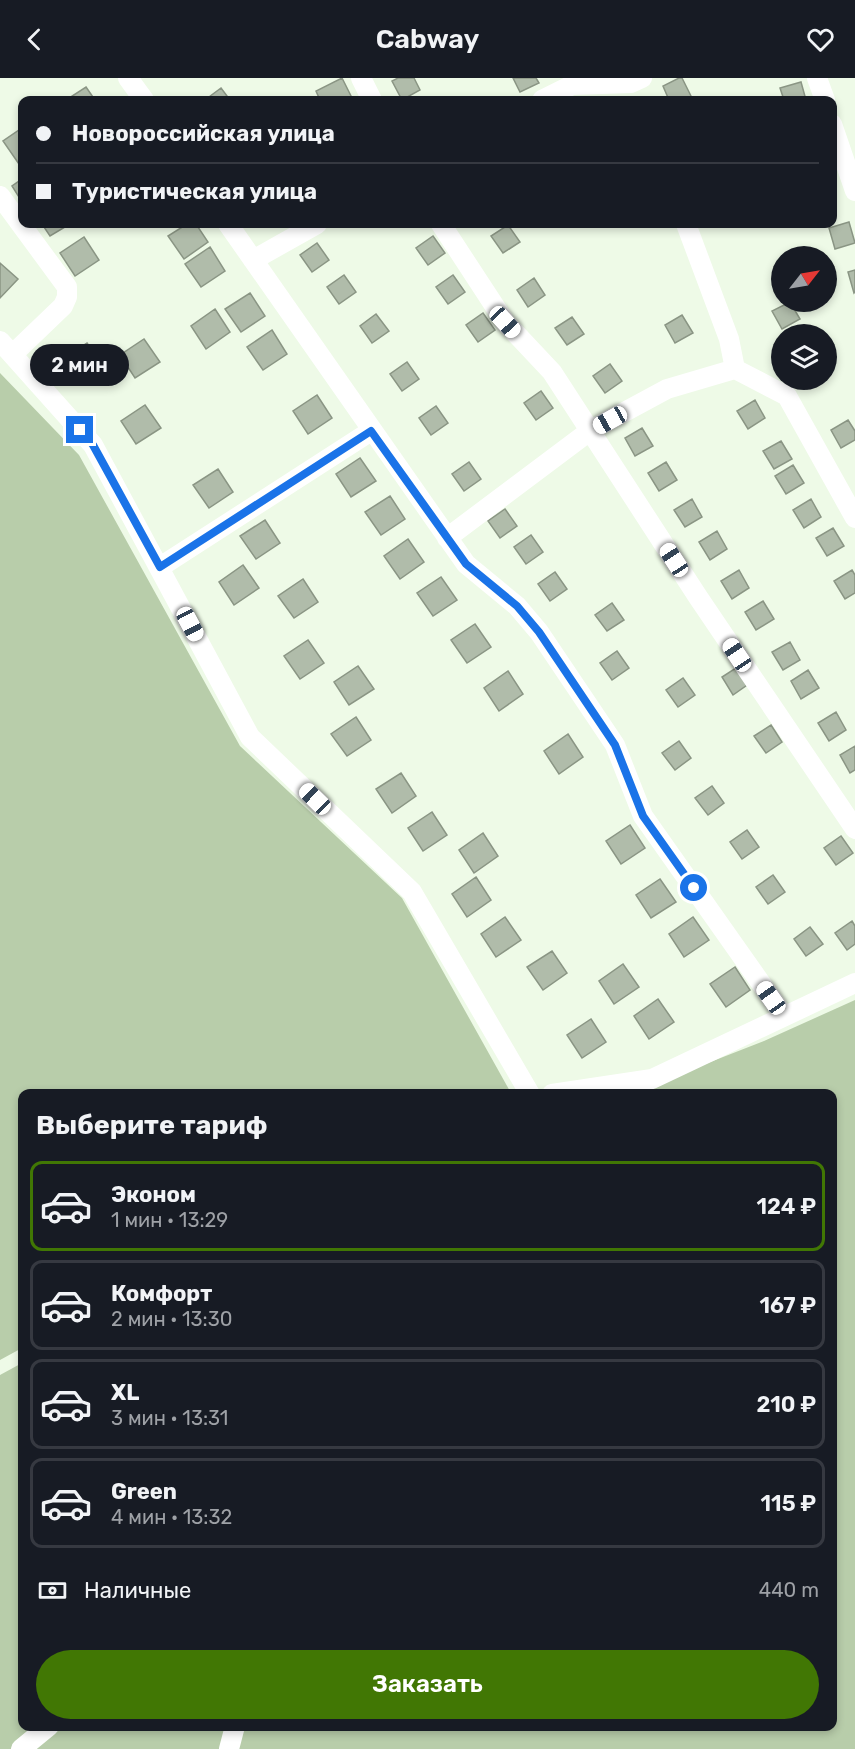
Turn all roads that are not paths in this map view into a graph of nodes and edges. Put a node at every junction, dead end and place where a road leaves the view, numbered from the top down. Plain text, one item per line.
1 (128, 78) edge
2 (361, 78) edge
3 (642, 78) edge
4 (817, 78) edge
5 (572, 81) edge
6 (141, 96) edge
7 (370, 96) edge
8 (548, 96) edge
9 (824, 96) edge
10 (837, 139) edge
11 (855, 191) edge
12 (0, 196) edge
13 (18, 220) edge
14 (24, 228) edge
15 (231, 228) edge
16 (310, 228) edge
17 (444, 228) edge
18 (687, 228) edge
19 (253, 260) junction
20 (7, 348) edge
21 (735, 369) junction
22 (591, 430) junction
23 (371, 431) junction
24 (855, 518) edge
25 (447, 538) junction
26 (160, 567) junction
27 (855, 829) edge
28 (855, 982) edge
29 (784, 1016) junction
30 (527, 1089) edge
31 (585, 1089) edge
32 (44, 1731) edge
33 (234, 1731) edge
34 (21, 1749) edge
35 (229, 1749) edge

1 - 6 street
2 - 7 street
3 - 5 street
4 - 9 street
5 - 8 street
10 - 11 street
12 - 13 street
14 - 20 street
15 - 19 street
16 - 19 street
17 - 22 street
18 - 21 street
19 - 23 street
20 - 26 street
21 - 22 street
21 - 24 street
22 - 25 street
22 - 27 street
23 - 25 street
23 - 26 street
25 - 29 street
26 - 30 street
28 - 29 street
29 - 31 street
32 - 34 street
33 - 35 street

